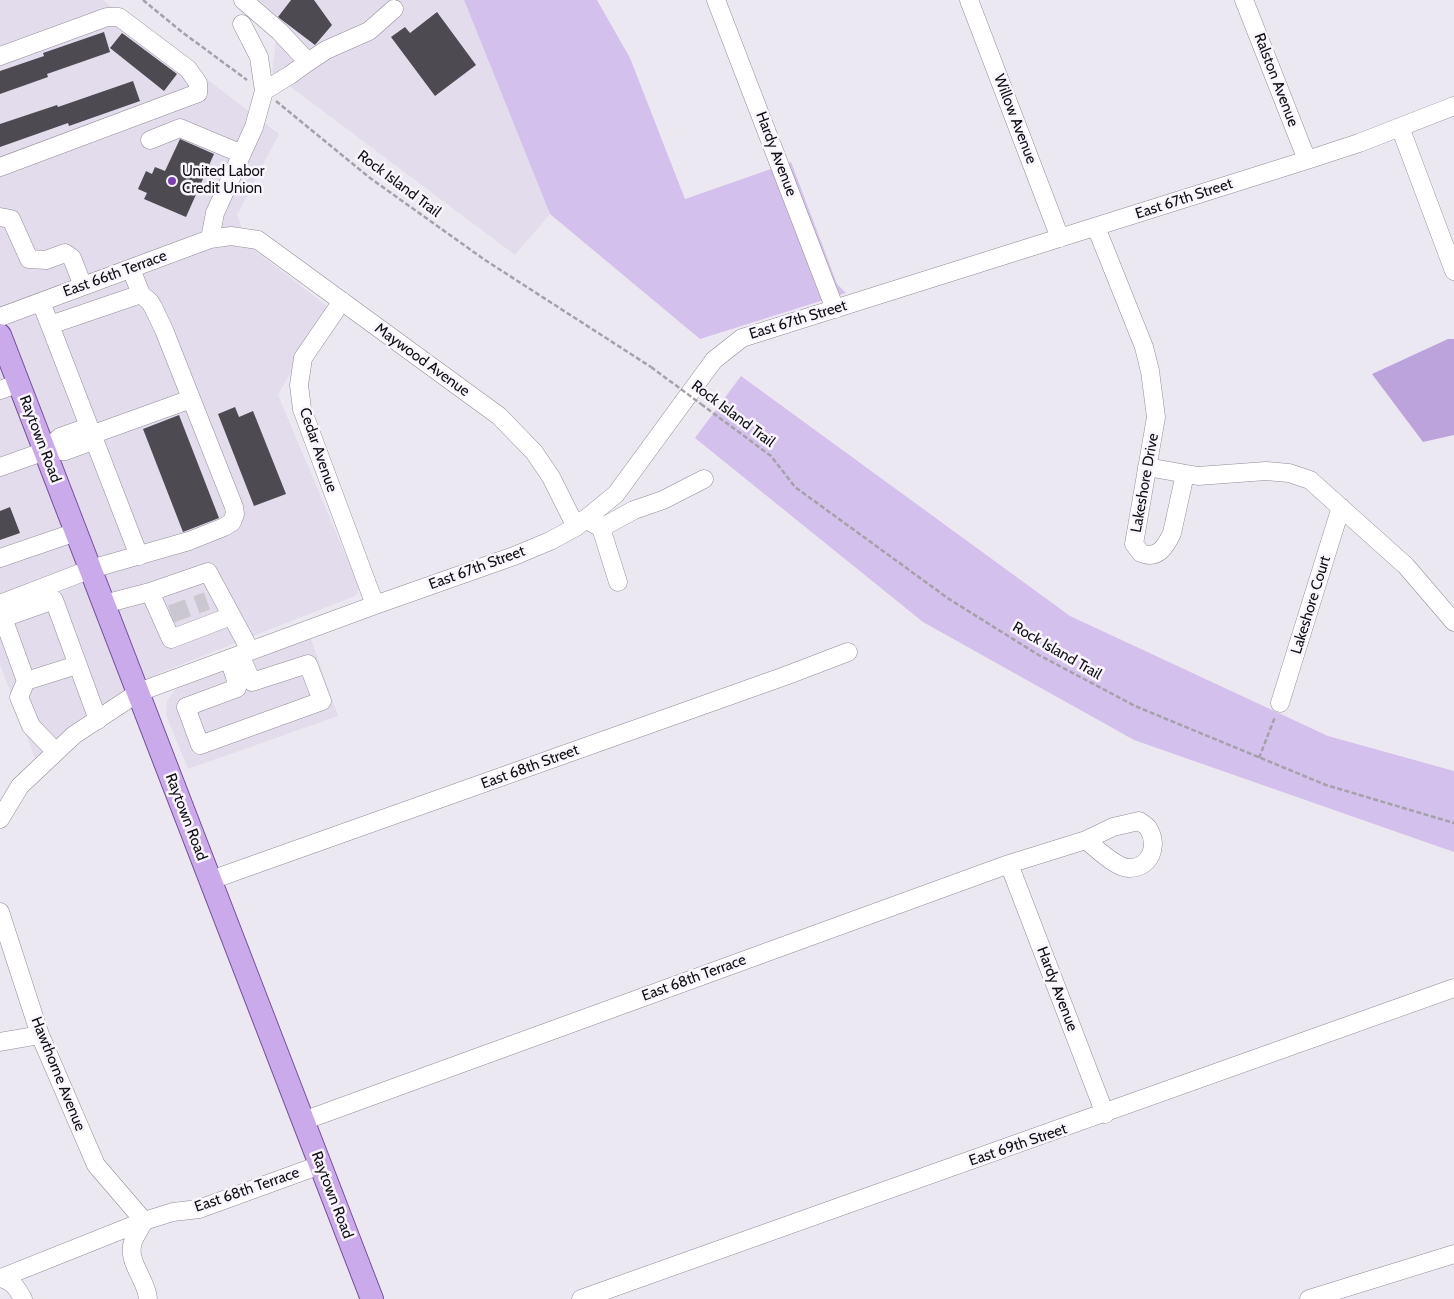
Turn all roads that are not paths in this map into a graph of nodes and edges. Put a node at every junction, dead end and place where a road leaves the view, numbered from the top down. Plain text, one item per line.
1 (243, 0) edge
2 (716, 0) edge
3 (969, 0) edge
4 (1244, 0) edge
5 (394, 9) dead end
6 (242, 24) dead end
7 (0, 56) edge
8 (308, 62) junction
9 (264, 91) junction
10 (1454, 106) edge
11 (1400, 127) junction
12 (150, 140) dead end
13 (242, 154) junction
14 (1307, 160) junction
15 (0, 167) edge
16 (0, 217) edge
17 (1096, 227) junction
18 (231, 236) joint
19 (1060, 238) junction
20 (210, 239) junction
21 (130, 269) junction
22 (1454, 271) edge
23 (83, 286) junction
24 (140, 294) junction
25 (342, 300) junction
26 (41, 302) junction
27 (835, 309) junction
28 (0, 317) edge
29 (50, 325) junction
30 (0, 335) edge
31 (9, 386) edge
32 (191, 399) junction
33 (91, 435) junction
34 (45, 451) junction
35 (0, 467) edge
36 (1147, 467) junction
37 (1185, 474) junction
38 (704, 480) dead end
39 (1341, 507) junction
40 (580, 523) junction
41 (600, 528) junction
42 (76, 532) junction
43 (139, 556) junction
44 (0, 558) edge
45 (91, 569) junction
46 (618, 582) dead end
47 (150, 592) junction
48 (0, 604) edge
49 (104, 604) junction
50 (375, 605) junction
51 (231, 616) junction
52 (1454, 622) edge
53 (848, 652) dead end
54 (240, 655) junction
55 (77, 665) junction
56 (26, 681) junction
57 (138, 692) junction
58 (1280, 703) road end
59 (98, 720) junction
60 (56, 752) junction
61 (0, 819) edge
62 (1086, 840) dead end
63 (1009, 864) junction
64 (210, 880) junction
65 (0, 912) edge
66 (1454, 988) edge
67 (40, 1035) junction
68 (0, 1042) edge
69 (1105, 1114) junction
70 (303, 1121) junction
71 (320, 1165) junction
72 (144, 1221) junction
73 (1454, 1254) edge
74 (1, 1278) edge
75 (23, 1299) edge
76 (148, 1299) edge
77 (372, 1299) edge
78 (581, 1299) edge
79 (1310, 1299) edge

1 - 8 street
2 - 27 street, Hardy Avenue
3 - 19 street, Willow Avenue
4 - 14 street, Ralston Avenue
5 - 8 street
6 - 9 street
7 - 15 street
8 - 9 street
9 - 13 street
10 - 11 street, East 67th Street
11 - 14 street, East 67th Street
11 - 22 street
12 - 13 street
13 - 20 street
14 - 17 street, East 67th Street
16 - 23 street
17 - 19 street, East 67th Street
17 - 36 street, Lakeshore Drive
18 - 20 street, East 66th Terrace
18 - 25 street, Maywood Avenue
19 - 27 street, East 67th Street
20 - 21 street, East 66th Terrace
21 - 23 street, East 66th Terrace
21 - 24 street
23 - 26 street, East 66th Terrace
24 - 29 street
24 - 32 street
25 - 40 street, Maywood Avenue
25 - 50 street, Cedar Avenue
26 - 28 street, East 66th Terrace
26 - 29 street
27 - 40 street, East 67th Street
29 - 33 street
30 - 31 main road, Raytown Road
31 - 34 main road, Raytown Road
32 - 33 street
32 - 43 street
33 - 34 street
33 - 43 street
34 - 35 street
34 - 42 main road, Raytown Road
36 - 37 street
36 - 37 street, Lakeshore Drive
37 - 39 street
38 - 41 street
39 - 52 street
39 - 58 street, Lakeshore Court
40 - 41 street
40 - 50 street, East 67th Street
41 - 46 street
42 - 44 street
42 - 45 main road, Raytown Road
43 - 45 street
45 - 48 street
45 - 49 main road, Raytown Road
47 - 49 street
47 - 51 street
47 - 51 street
49 - 57 main road, Raytown Road
50 - 54 street, East 67th Street
51 - 54 street
53 - 64 street, East 68th Street
54 - 54 street
54 - 57 street, East 67th Street
55 - 56 street
55 - 56 street
55 - 59 street
56 - 60 street
57 - 59 street, East 67th Street
57 - 64 main road, Raytown Road
59 - 60 street, East 67th Street
60 - 61 street, East 67th Street
62 - 63 street, East 68th Terrace
63 - 69 street, Hardy Avenue
63 - 70 street, East 68th Terrace
64 - 70 main road, Raytown Road
65 - 67 street, Hawthorne Avenue
66 - 69 street, East 69th Street
67 - 68 street
67 - 72 street, Hawthorne Avenue
69 - 78 street, East 69th Street
70 - 71 main road, Raytown Road
71 - 72 street, East 68th Terrace
71 - 77 main road, Raytown Road
72 - 74 street, East 68th Terrace
72 - 76 street
73 - 79 street
74 - 75 street, East 68th Terrace

